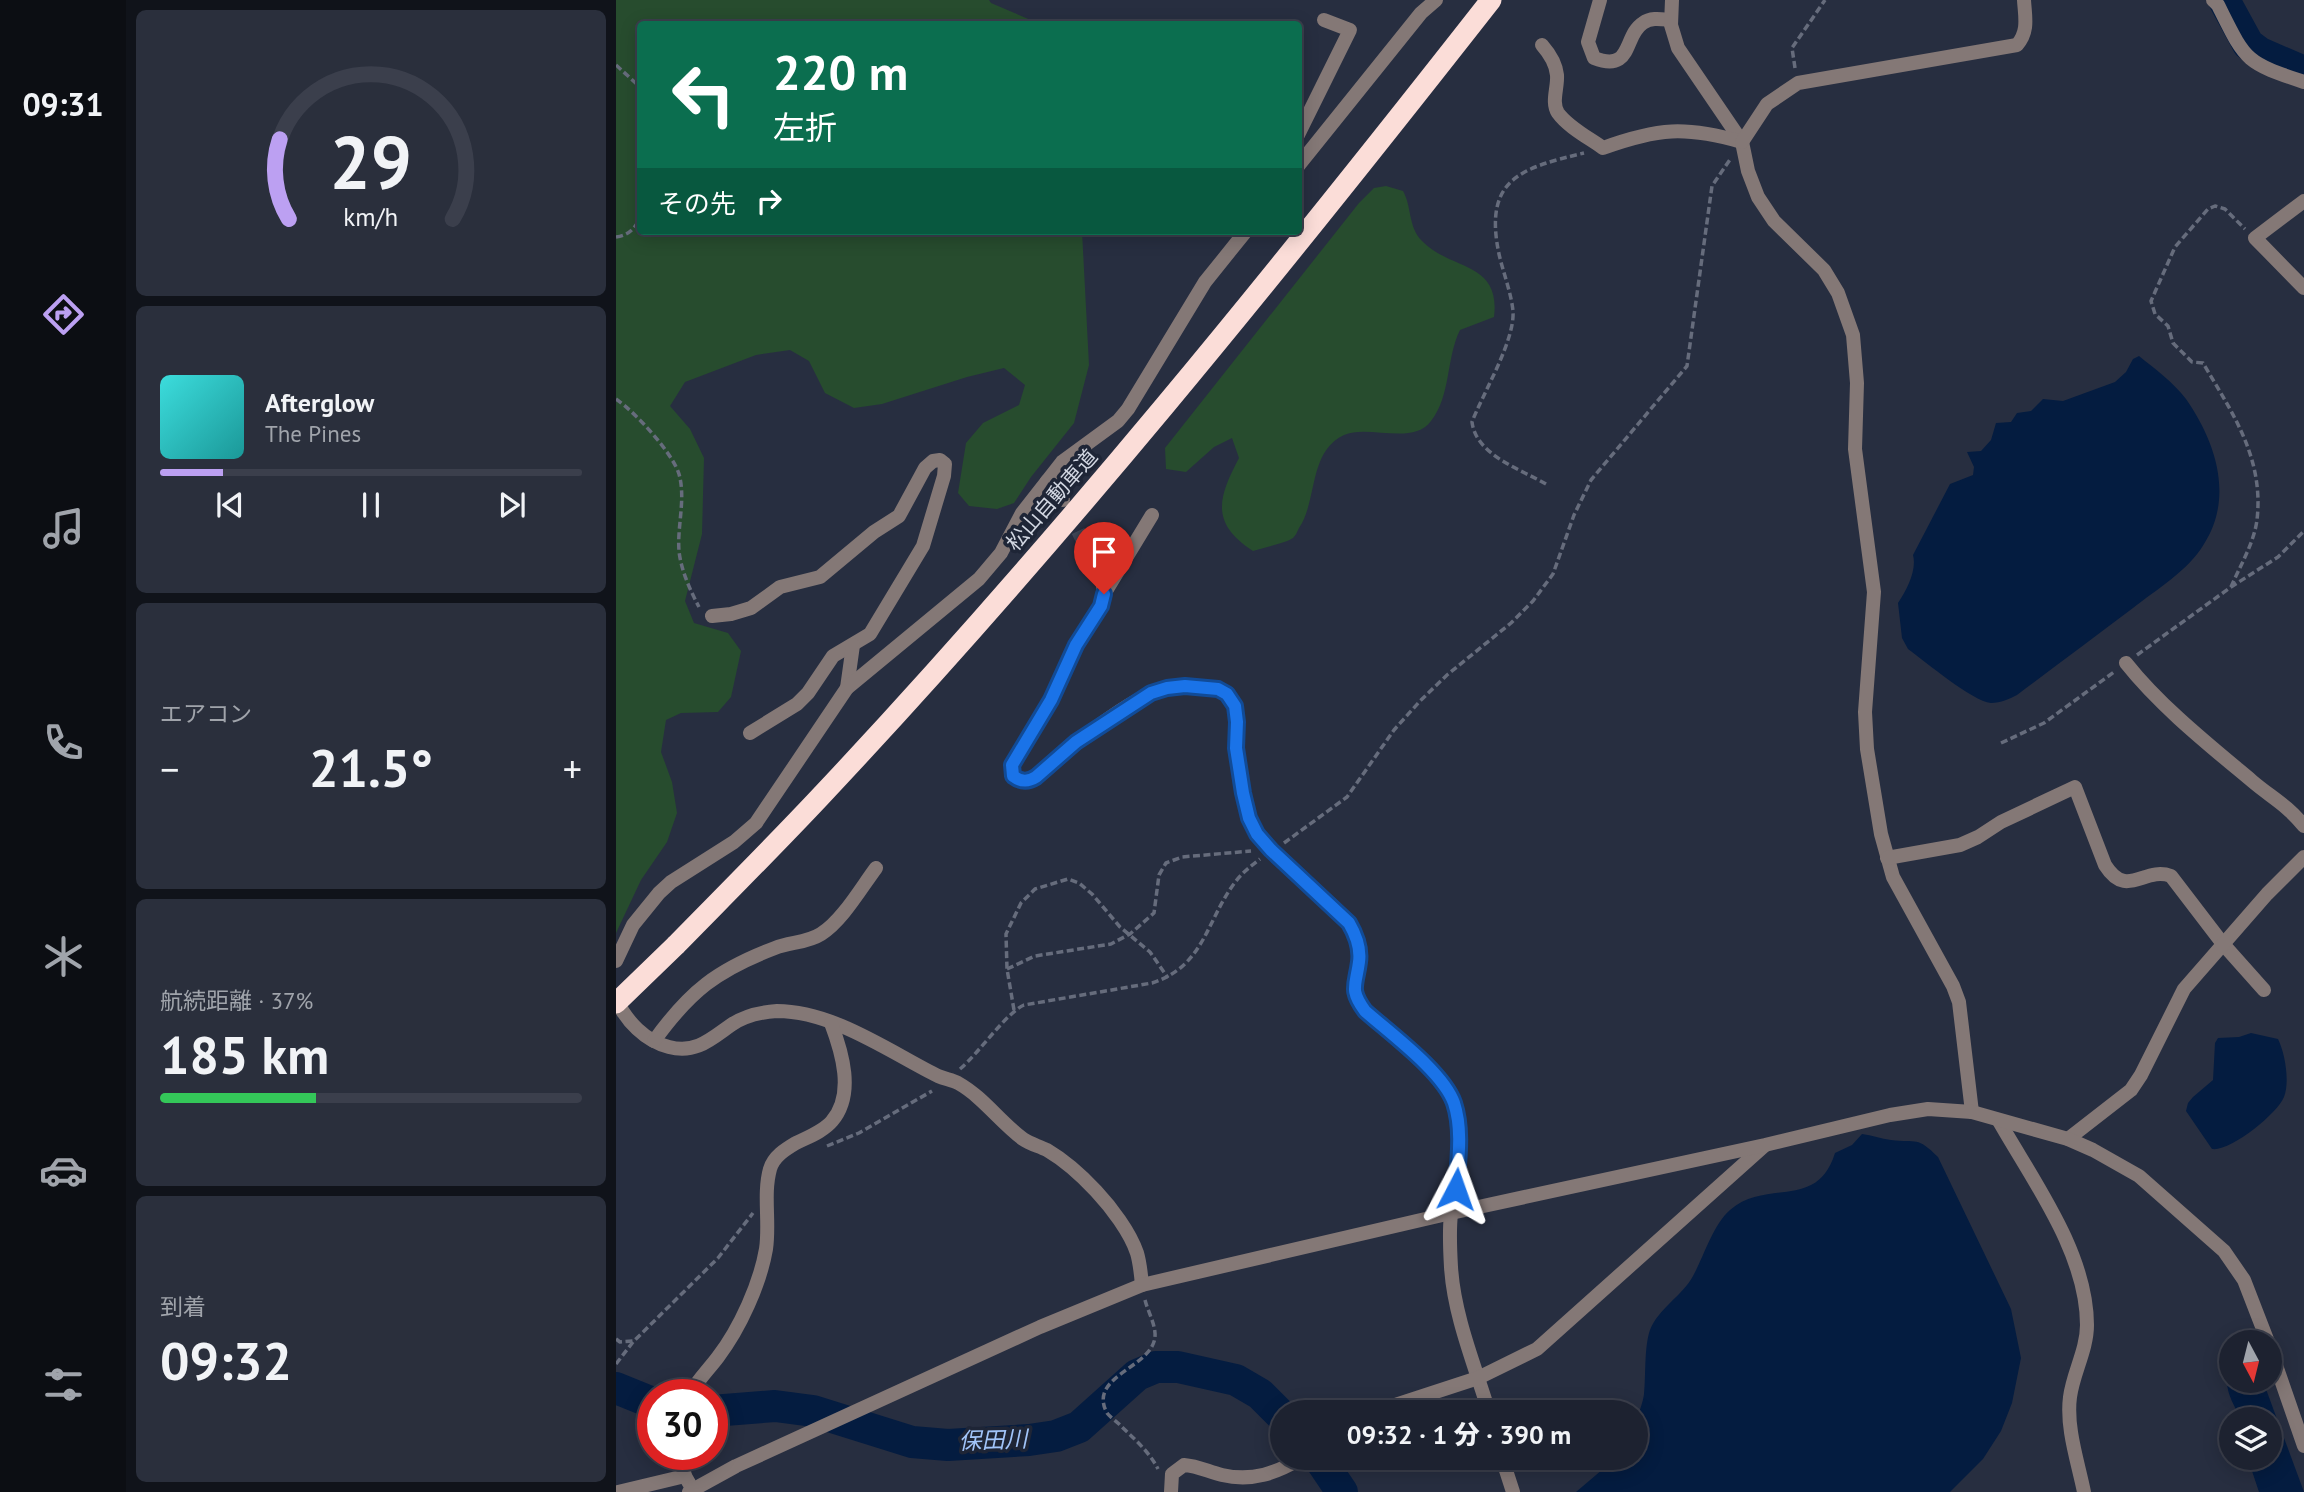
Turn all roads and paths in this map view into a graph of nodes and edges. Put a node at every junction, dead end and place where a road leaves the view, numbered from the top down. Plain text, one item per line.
1 (1436, 0) edge
2 (1492, 0) edge
3 (1600, 0) edge
4 (1672, 0) edge
5 (1825, 0) edge
6 (2024, 0) edge
7 (2213, 0) edge
8 (1324, 20) dead end
9 (1671, 20) junction
10 (1542, 45) dead end
11 (616, 65) edge
12 (2304, 82) edge
13 (1798, 83) junction
14 (637, 84) edge
15 (1302, 127) edge
16 (1742, 142) junction
17 (1602, 148) junction
18 (1302, 161) edge
19 (2304, 201) edge
20 (637, 225) edge
21 (1243, 235) edge
22 (616, 237) edge
23 (2255, 238) junction
24 (2304, 288) edge
25 (616, 400) edge
26 (1047, 481) junction
27 (1546, 484) dead end
28 (1063, 500) tunnel mouth
29 (1152, 515) dead end
30 (2304, 531) edge
31 (1096, 568) tunnel mouth
32 (2231, 586) junction
33 (1104, 594) junction
34 (712, 616) joint
35 (853, 645) junction
36 (2126, 663) junction
37 (847, 688) junction
38 (750, 733) dead end
39 (2001, 743) dead end
40 (2304, 826) edge
41 (1271, 850) junction
42 (2304, 857) edge
43 (1886, 858) junction
44 (876, 867) dead end
45 (1130, 934) junction
46 (2223, 944) junction
47 (616, 961) edge
48 (1007, 970) junction
49 (1168, 978) junction
50 (2264, 990) dead end
51 (616, 1001) edge
52 (1014, 1010) junction
53 (831, 1023) junction
54 (654, 1041) junction
55 (949, 1080) junction
56 (1972, 1112) junction
57 (1999, 1121) junction
58 (2068, 1139) junction
59 (1765, 1145) junction
60 (824, 1148) dead end
61 (768, 1195) junction
62 (1451, 1213) junction
63 (1142, 1284) junction
64 (2263, 1330) edge
65 (616, 1339) edge
66 (634, 1341) junction
67 (618, 1362) edge
68 (1478, 1378) junction
69 (701, 1379) edge
70 (2282, 1383) edge
71 (1411, 1400) edge
72 (1485, 1400) edge
73 (2304, 1446) edge
74 (684, 1470) edge
75 (1279, 1470) edge
76 (1507, 1470) edge
77 (685, 1476) junction
78 (1171, 1486) edge
79 (693, 1491) edge
80 (618, 1492) edge
81 (1513, 1492) edge
82 (2084, 1492) edge

1 - 18 street
2 - 51 highway, 松山自動車道, bridge
3 - 9 street
4 - 9 street
5 - 13 path
6 - 13 street
7 - 12 street
8 - 15 street
9 - 16 street
10 - 17 street
11 - 14 path
13 - 16 street
16 - 17 street
16 - 41 path
16 - 43 street
17 - 27 path
19 - 23 street
20 - 22 path
21 - 26 street
23 - 24 street
23 - 32 path
25 - 34 path
26 - 28 street
26 - 37 street
29 - 33 street
30 - 32 path
31 - 33 street
32 - 36 path
33 - 41 street
34 - 35 street
35 - 37 street
35 - 38 street
36 - 39 path
36 - 40 street
37 - 47 street
41 - 45 path
41 - 49 path
41 - 62 street
42 - 46 street
43 - 46 street
43 - 56 street
44 - 54 street
45 - 48 path
45 - 48 path
45 - 49 path
46 - 50 street
46 - 58 street
48 - 52 path
49 - 52 path
51 - 54 street
52 - 55 path
53 - 54 street
53 - 55 street
53 - 61 street
55 - 60 path
55 - 63 street
56 - 57 street
56 - 59 street
57 - 58 street
57 - 82 street
58 - 64 street
59 - 62 street
59 - 68 street
61 - 66 path
61 - 69 street
62 - 63 street
62 - 68 street
63 - 78 path
63 - 79 street
65 - 66 path
66 - 67 path
68 - 71 street
68 - 72 street
70 - 73 street
74 - 77 street
75 - 78 street
76 - 81 street
77 - 79 street
77 - 80 street

